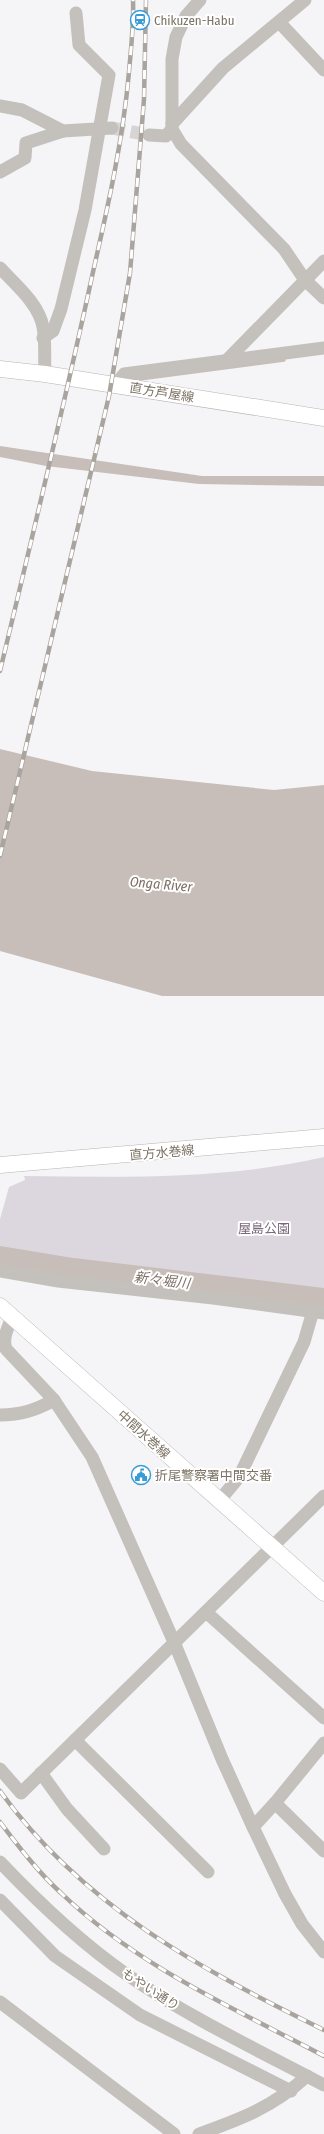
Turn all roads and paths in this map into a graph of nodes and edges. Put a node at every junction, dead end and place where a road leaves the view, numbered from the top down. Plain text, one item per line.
1 (200, 0) edge
2 (305, 0) edge
3 (76, 13) dead end
4 (279, 22) junction
5 (324, 70) edge
6 (0, 106) edge
7 (172, 127) junction
8 (106, 128) junction
9 (63, 131) junction
10 (149, 135) tunnel mouth
11 (0, 172) edge
12 (324, 261) edge
13 (1, 271) edge
14 (305, 280) junction
15 (324, 298) edge
16 (43, 338) junction
17 (324, 348) edge
18 (226, 361) junction
19 (0, 369) edge
20 (44, 374) junction
21 (115, 385) junction
22 (324, 418) edge
23 (324, 1137) edge
24 (0, 1165) edge
25 (0, 1271) edge
26 (0, 1306) edge
27 (319, 1312) edge
28 (12, 1317) junction
29 (54, 1400) junction
30 (0, 1414) edge
31 (324, 1496) edge
32 (219, 1501) junction
33 (271, 1548) junction
34 (324, 1593) edge
35 (206, 1612) junction
36 (174, 1642) junction
37 (324, 1718) edge
38 (75, 1740) junction
39 (324, 1743) edge
40 (0, 1769) edge
41 (41, 1773) junction
42 (276, 1803) junction
43 (253, 1827) junction
44 (104, 1849) dead end
45 (324, 1851) edge
46 (0, 1862) edge
47 (208, 1872) dead end
48 (0, 1900) edge
49 (324, 1952) edge
50 (0, 2002) edge
51 (307, 2076) junction
52 (324, 2085) edge
53 (290, 2091) junction
54 (174, 2134) edge
55 (199, 2134) edge

1 - 7 street
2 - 4 street
3 - 8 street
4 - 5 street
4 - 7 street
6 - 9 street
7 - 10 street
7 - 14 street
8 - 9 street
8 - 16 street
9 - 11 street
12 - 14 street
13 - 16 street
14 - 15 street
14 - 18 street
16 - 20 street
17 - 18 street
18 - 21 street
19 - 20 main road, 直方芦屋線
20 - 21 main road, 直方芦屋線
21 - 22 main road, 直方芦屋線
23 - 24 main road, 直方水巻線
25 - 27 street
26 - 28 main road, 中間水巻線
27 - 32 street
28 - 29 street
28 - 32 main road, 中間水巻線
29 - 30 street
29 - 36 street
31 - 33 street
32 - 33 main road, 中間水巻線
33 - 34 main road, 中間水巻線
33 - 35 street
35 - 36 street
35 - 37 street
36 - 38 street
36 - 43 street
38 - 41 street
38 - 47 street
39 - 42 street
40 - 41 street
41 - 44 street
42 - 43 street
42 - 45 street
43 - 49 street
46 - 51 street, もやい通り
48 - 53 street
50 - 54 street
51 - 52 street, もやい通り
51 - 53 street
53 - 55 street

